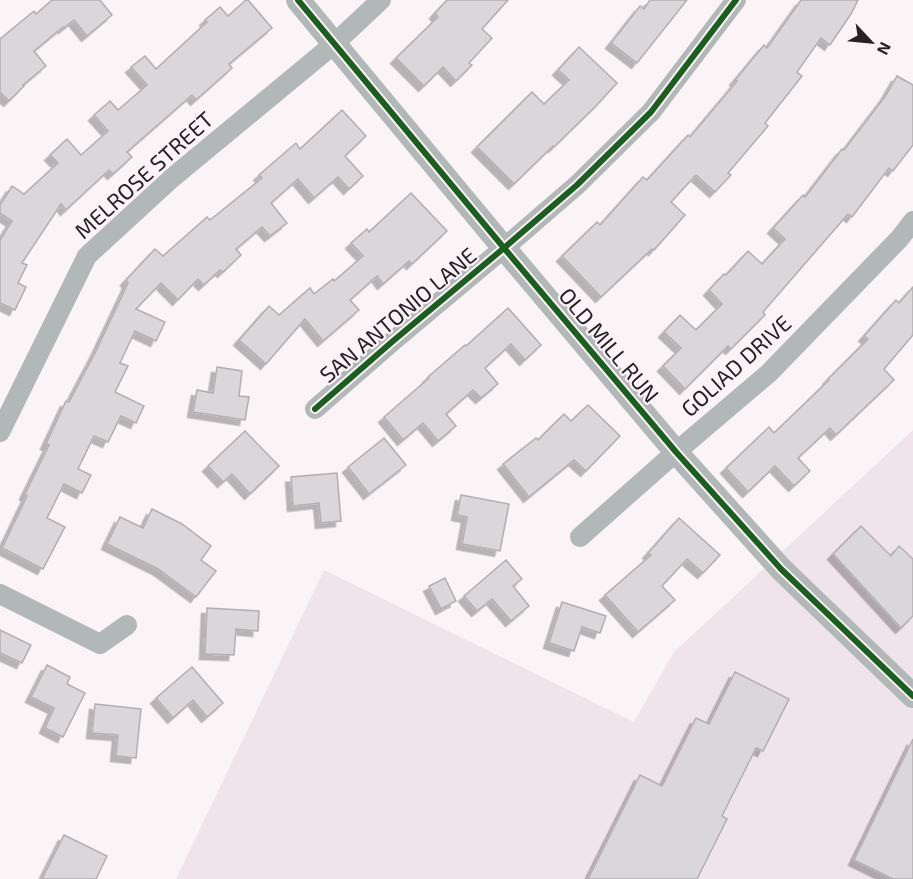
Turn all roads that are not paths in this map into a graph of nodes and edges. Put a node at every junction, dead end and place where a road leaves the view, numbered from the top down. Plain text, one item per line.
1 (298, 0) edge
2 (381, 0) edge
3 (736, 0) edge
4 (334, 44) junction
5 (913, 220) edge
6 (504, 248) junction
7 (315, 409) dead end
8 (0, 432) edge
9 (676, 452) junction
10 (580, 537) dead end
11 (0, 594) edge
12 (127, 625) dead end
13 (913, 696) edge

1 - 4 street, OLD MILL RUN
2 - 4 street, MELROSE STREET
3 - 6 street, SAN ANTONIO LANE
4 - 6 street, OLD MILL RUN
4 - 8 street, MELROSE STREET
5 - 9 street, GOLIAD DRIVE
6 - 7 street, SAN ANTONIO LANE
6 - 9 street, OLD MILL RUN
9 - 10 street, GOLIAD DRIVE
9 - 13 street, OLD MILL RUN
11 - 12 street

